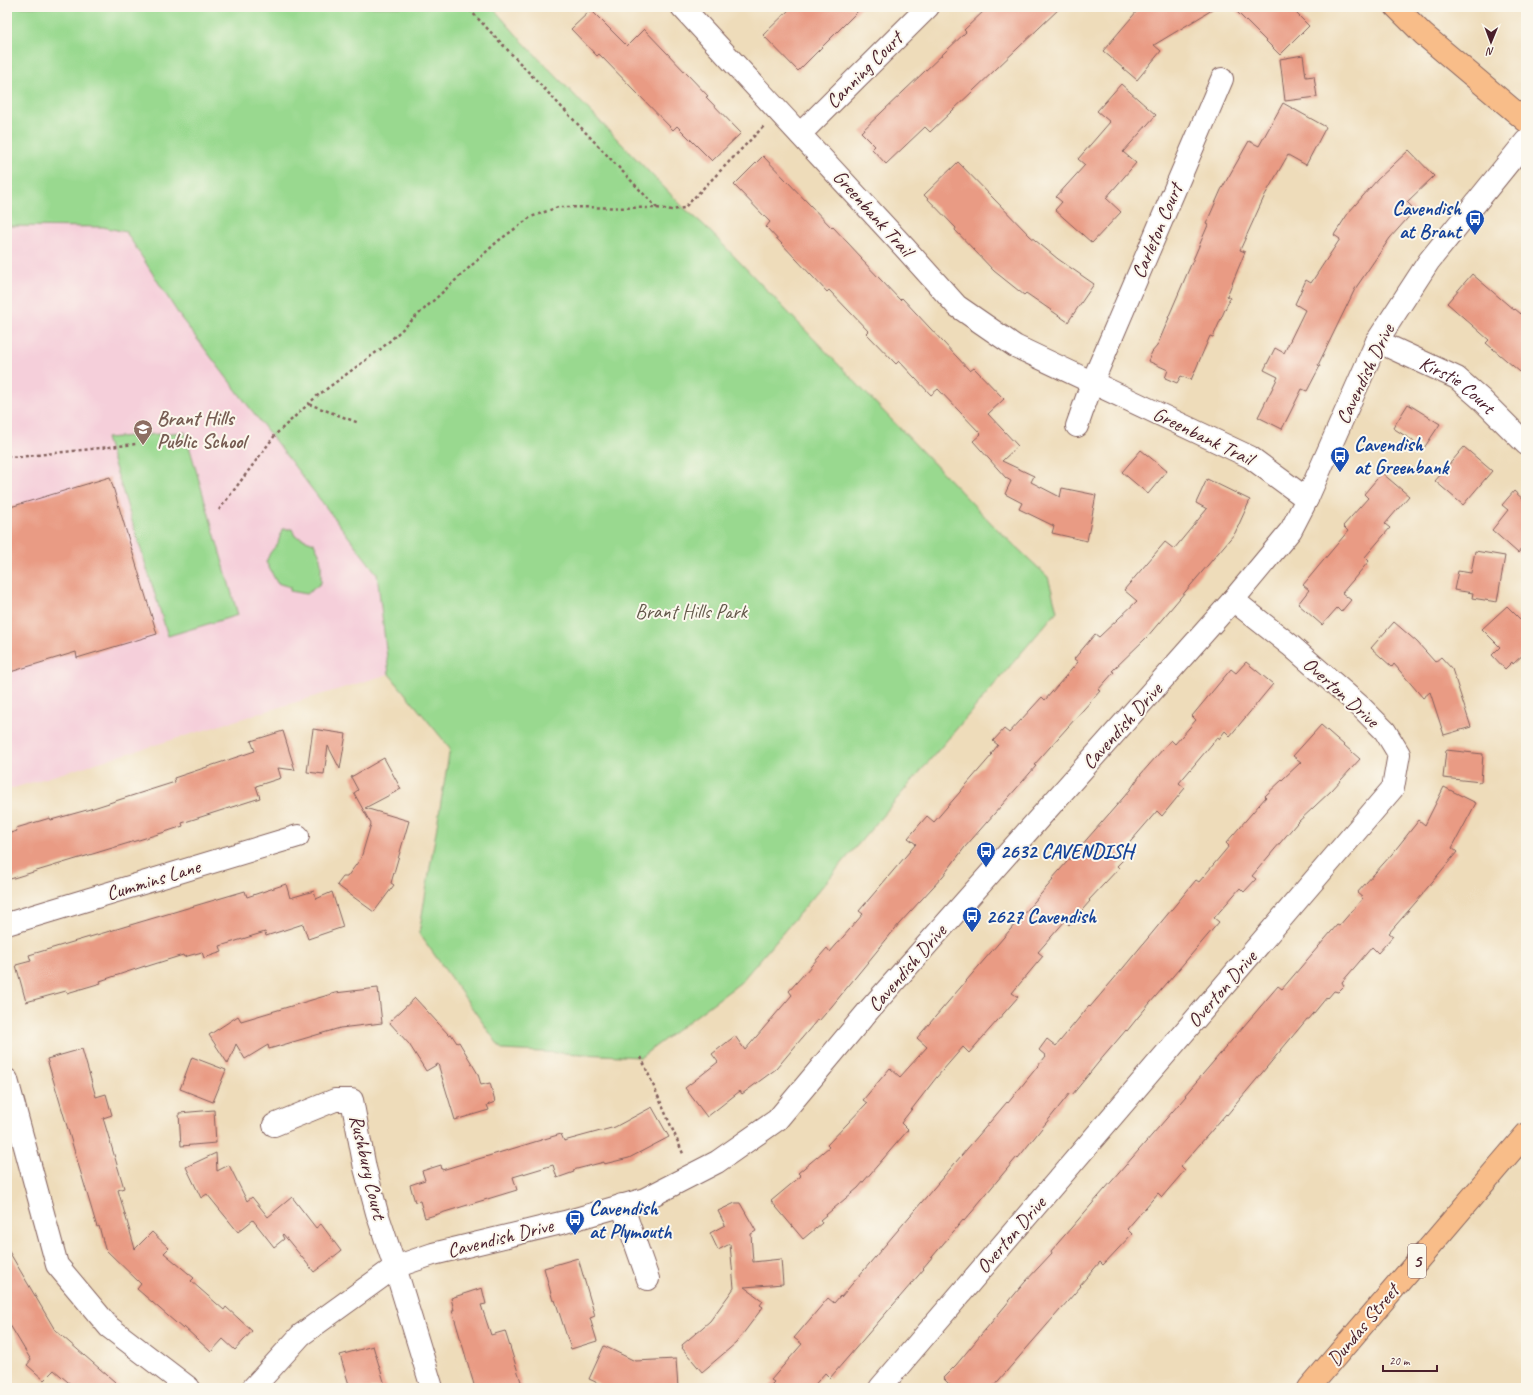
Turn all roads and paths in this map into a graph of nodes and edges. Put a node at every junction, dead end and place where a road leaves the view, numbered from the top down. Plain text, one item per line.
1 (467, 7) edge
2 (682, 7) edge
3 (928, 7) edge
4 (1396, 7) edge
5 (1222, 79) dead end
6 (778, 110) junction
7 (1526, 121) edge
8 (800, 134) junction
9 (1526, 141) edge
10 (657, 208) junction
11 (1378, 341) junction
12 (1092, 383) junction
13 (309, 404) junction
14 (359, 423) dead end
15 (1077, 426) dead end
16 (136, 444) dead end
17 (1526, 444) edge
18 (7, 456) edge
19 (1307, 499) junction
20 (219, 510) dead end
21 (1233, 600) junction
22 (298, 836) dead end
23 (7, 924) edge
24 (641, 1057) dead end
25 (7, 1080) edge
26 (274, 1125) dead end
27 (1526, 1134) edge
28 (692, 1175) junction
29 (622, 1205) junction
30 (396, 1267) junction
31 (648, 1279) dead end
32 (189, 1388) edge
33 (253, 1388) edge
34 (432, 1388) edge
35 (880, 1388) edge
36 (1309, 1388) edge

1 - 10 path
2 - 6 street, Greenbank Trail
3 - 8 street, Canning Court
4 - 7 main road
5 - 12 street, Carleton Court
6 - 8 street, Greenbank Trail
6 - 10 path
8 - 12 street, Greenbank Trail
9 - 11 street, Cavendish Drive
10 - 13 path
11 - 17 street, Kirstie Court
11 - 19 street, Cavendish Drive
12 - 15 street
12 - 19 street, Greenbank Trail
13 - 14 path
13 - 20 path
16 - 18 path
19 - 21 street, Cavendish Drive
21 - 28 street, Cavendish Drive
21 - 35 street, Overton Drive
22 - 23 street, Cummins Lane
24 - 28 path
25 - 32 street
26 - 30 street, Rushbury Court
27 - 36 main road, Dundas Street / 5
28 - 29 street, Cavendish Drive
29 - 30 street, Cavendish Drive
29 - 31 street
30 - 33 street, Cavendish Drive
30 - 34 street

